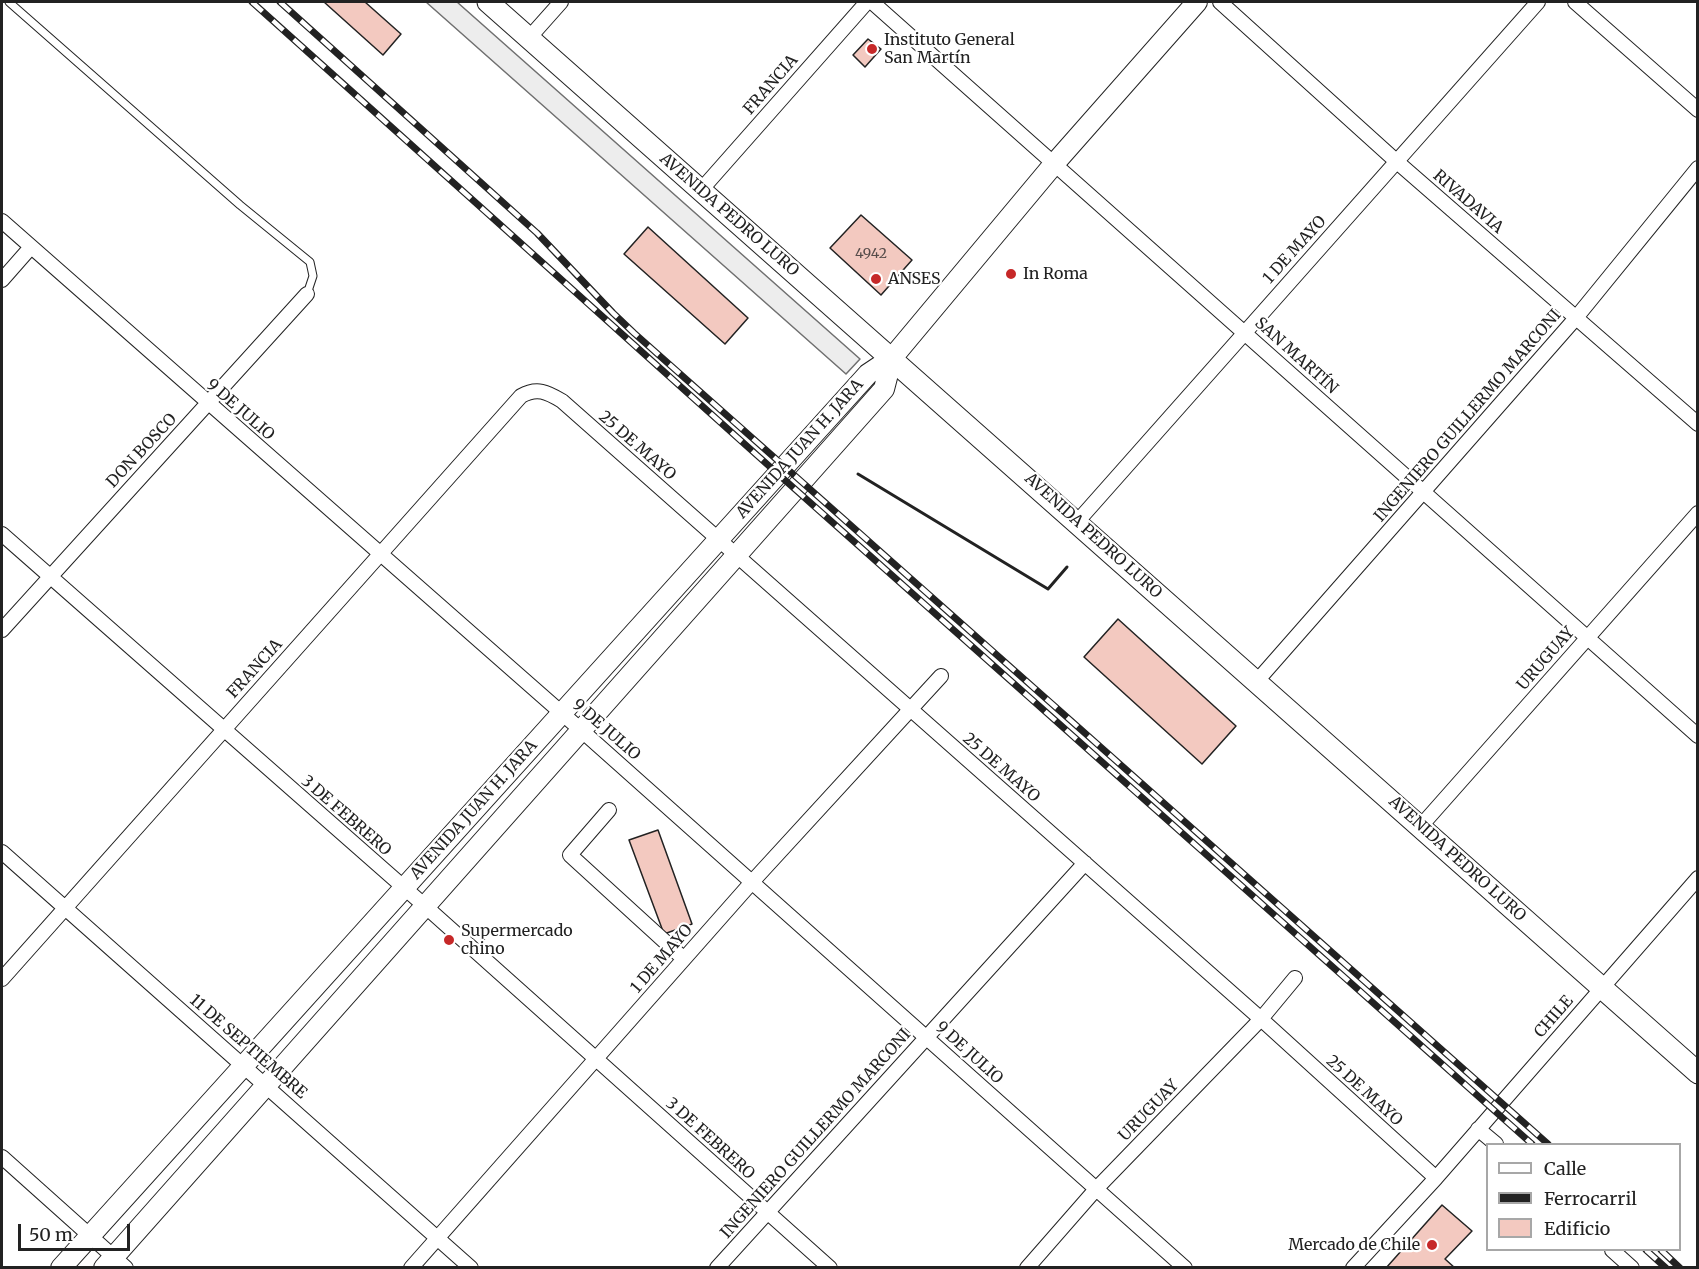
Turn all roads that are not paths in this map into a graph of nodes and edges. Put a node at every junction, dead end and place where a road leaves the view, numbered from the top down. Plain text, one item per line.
1 (9, 2) edge
2 (488, 2) edge
3 (561, 2) edge
4 (867, 2) edge
5 (872, 2) edge
6 (1197, 2) edge
7 (1220, 2) edge
8 (1538, 2) edge
9 (1575, 2) edge
10 (529, 38) junction
11 (1698, 110) edge
12 (1396, 161) junction
13 (1054, 164) junction
14 (1698, 168) edge
15 (700, 190) junction
16 (2, 221) edge
17 (31, 247) junction
18 (2, 280) edge
19 (307, 294) joint
20 (1575, 319) junction
21 (1244, 332) junction
22 (892, 358) junction
23 (539, 390) joint
24 (208, 404) junction
25 (1698, 424) edge
26 (1424, 492) junction
27 (1698, 513) edge
28 (1077, 522) junction
29 (2, 534) edge
30 (718, 539) junction
31 (380, 554) junction
32 (736, 556) junction
33 (49, 576) junction
34 (2, 630) edge
35 (1587, 637) junction
36 (941, 676) dead end
37 (1257, 681) junction
38 (910, 709) junction
39 (561, 713) junction
40 (222, 729) junction
41 (581, 730) junction
42 (1698, 736) edge
43 (609, 810) dead end
44 (1420, 827) junction
45 (2, 852) edge
46 (1085, 863) junction
47 (1698, 878) edge
48 (752, 882) junction
49 (404, 888) junction
50 (425, 906) junction
51 (65, 908) junction
52 (684, 959) junction
53 (1295, 978) dead end
54 (2, 979) edge
55 (1601, 987) junction
56 (1261, 1019) junction
57 (926, 1037) junction
58 (595, 1059) junction
59 (243, 1065) junction
60 (1698, 1073) edge
61 (266, 1085) junction
62 (1478, 1128) junction
63 (1495, 1143) edge
64 (2, 1157) edge
65 (1436, 1178) junction
66 (1097, 1188) junction
67 (767, 1212) junction
68 (90, 1235) junction
69 (437, 1238) junction
70 (1613, 1251) edge
71 (115, 1264) edge
72 (61, 1268) edge
73 (411, 1268) edge
74 (471, 1268) edge
75 (717, 1268) edge
76 (830, 1268) edge
77 (1027, 1268) edge
78 (1185, 1268) edge
79 (1353, 1268) edge
80 (1632, 1268) edge

1 - 19 lane
2 - 10 main road, AVENIDA PEDRO LURO
3 - 10 street
4 - 15 street, FRANCIA
5 - 13 street, SAN MARTÍN
6 - 13 main road, AVENIDA JUAN H. JARA
7 - 12 street, RIVADAVIA
8 - 12 street, 1 DE MAYO
9 - 11 street
10 - 15 main road, AVENIDA PEDRO LURO
12 - 20 street, RIVADAVIA
12 - 21 street, 1 DE MAYO
13 - 21 street, SAN MARTÍN
13 - 22 main road, AVENIDA JUAN H. JARA
14 - 20 street, INGENIERO GUILLERMO MARCONI
15 - 22 main road, AVENIDA PEDRO LURO
16 - 17 street, 9 DE JULIO
17 - 18 street
17 - 24 street, 9 DE JULIO
19 - 24 street, DON BOSCO
20 - 25 street, RIVADAVIA
20 - 26 street, INGENIERO GUILLERMO MARCONI
21 - 26 street, SAN MARTÍN
21 - 28 street, 1 DE MAYO
22 - 28 main road, AVENIDA PEDRO LURO
22 - 30 main road, AVENIDA JUAN H. JARA
22 - 32 main road, AVENIDA JUAN H. JARA
23 - 30 street, 25 DE MAYO
23 - 31 street, FRANCIA
24 - 31 street, 9 DE JULIO
24 - 33 street, DON BOSCO
26 - 35 street, SAN MARTÍN
26 - 37 street, INGENIERO GUILLERMO MARCONI
27 - 35 street, URUGUAY
28 - 37 main road, AVENIDA PEDRO LURO
29 - 33 street, 3 DE FEBRERO
30 - 32 street, 25 DE MAYO
30 - 39 main road, AVENIDA JUAN H. JARA
31 - 39 street, 9 DE JULIO
31 - 40 street, FRANCIA
32 - 38 street, 25 DE MAYO
32 - 41 main road, AVENIDA JUAN H. JARA
33 - 34 street, DON BOSCO
33 - 40 street, 3 DE FEBRERO
35 - 42 street, SAN MARTÍN
35 - 44 street, URUGUAY
36 - 38 street, 1 DE MAYO
37 - 44 main road, AVENIDA PEDRO LURO
38 - 46 street, 25 DE MAYO
38 - 48 street, 1 DE MAYO
39 - 41 street, 9 DE JULIO
39 - 49 main road, AVENIDA JUAN H. JARA
40 - 49 street, 3 DE FEBRERO
40 - 51 street, FRANCIA
41 - 48 street, 9 DE JULIO
41 - 50 main road, AVENIDA JUAN H. JARA
43 - 52 street
44 - 55 main road, AVENIDA PEDRO LURO
45 - 51 street, 11 DE SEPTIEMBRE
46 - 56 street, 25 DE MAYO
46 - 57 street, INGENIERO GUILLERMO MARCONI
47 - 55 street, CHILE
48 - 52 street, 1 DE MAYO
48 - 57 street, 9 DE JULIO
49 - 50 street, 3 DE FEBRERO
49 - 59 main road, AVENIDA JUAN H. JARA
50 - 58 street, 3 DE FEBRERO
50 - 61 main road, AVENIDA JUAN H. JARA
51 - 54 street, FRANCIA
51 - 59 street, 11 DE SEPTIEMBRE
52 - 58 street, 1 DE MAYO
53 - 56 street, URUGUAY
55 - 60 main road, AVENIDA PEDRO LURO
55 - 62 street, CHILE
56 - 65 street, 25 DE MAYO
56 - 66 street, URUGUAY
57 - 66 street, 9 DE JULIO
57 - 67 street, INGENIERO GUILLERMO MARCONI
58 - 67 street, 3 DE FEBRERO
58 - 69 street, 1 DE MAYO
59 - 61 street, 11 DE SEPTIEMBRE
59 - 68 main road, AVENIDA JUAN H. JARA
61 - 69 street, 11 DE SEPTIEMBRE
61 - 71 main road, AVENIDA JUAN H. JARA
62 - 63 street
62 - 65 street, CHILE
64 - 68 street
65 - 79 street, CHILE
66 - 77 street, URUGUAY
66 - 78 street, 9 DE JULIO
67 - 75 street, INGENIERO GUILLERMO MARCONI
67 - 76 street, 3 DE FEBRERO
68 - 71 street
68 - 72 main road, AVENIDA JUAN H. JARA
69 - 73 street, 1 DE MAYO
69 - 74 street, 11 DE SEPTIEMBRE
70 - 80 street

